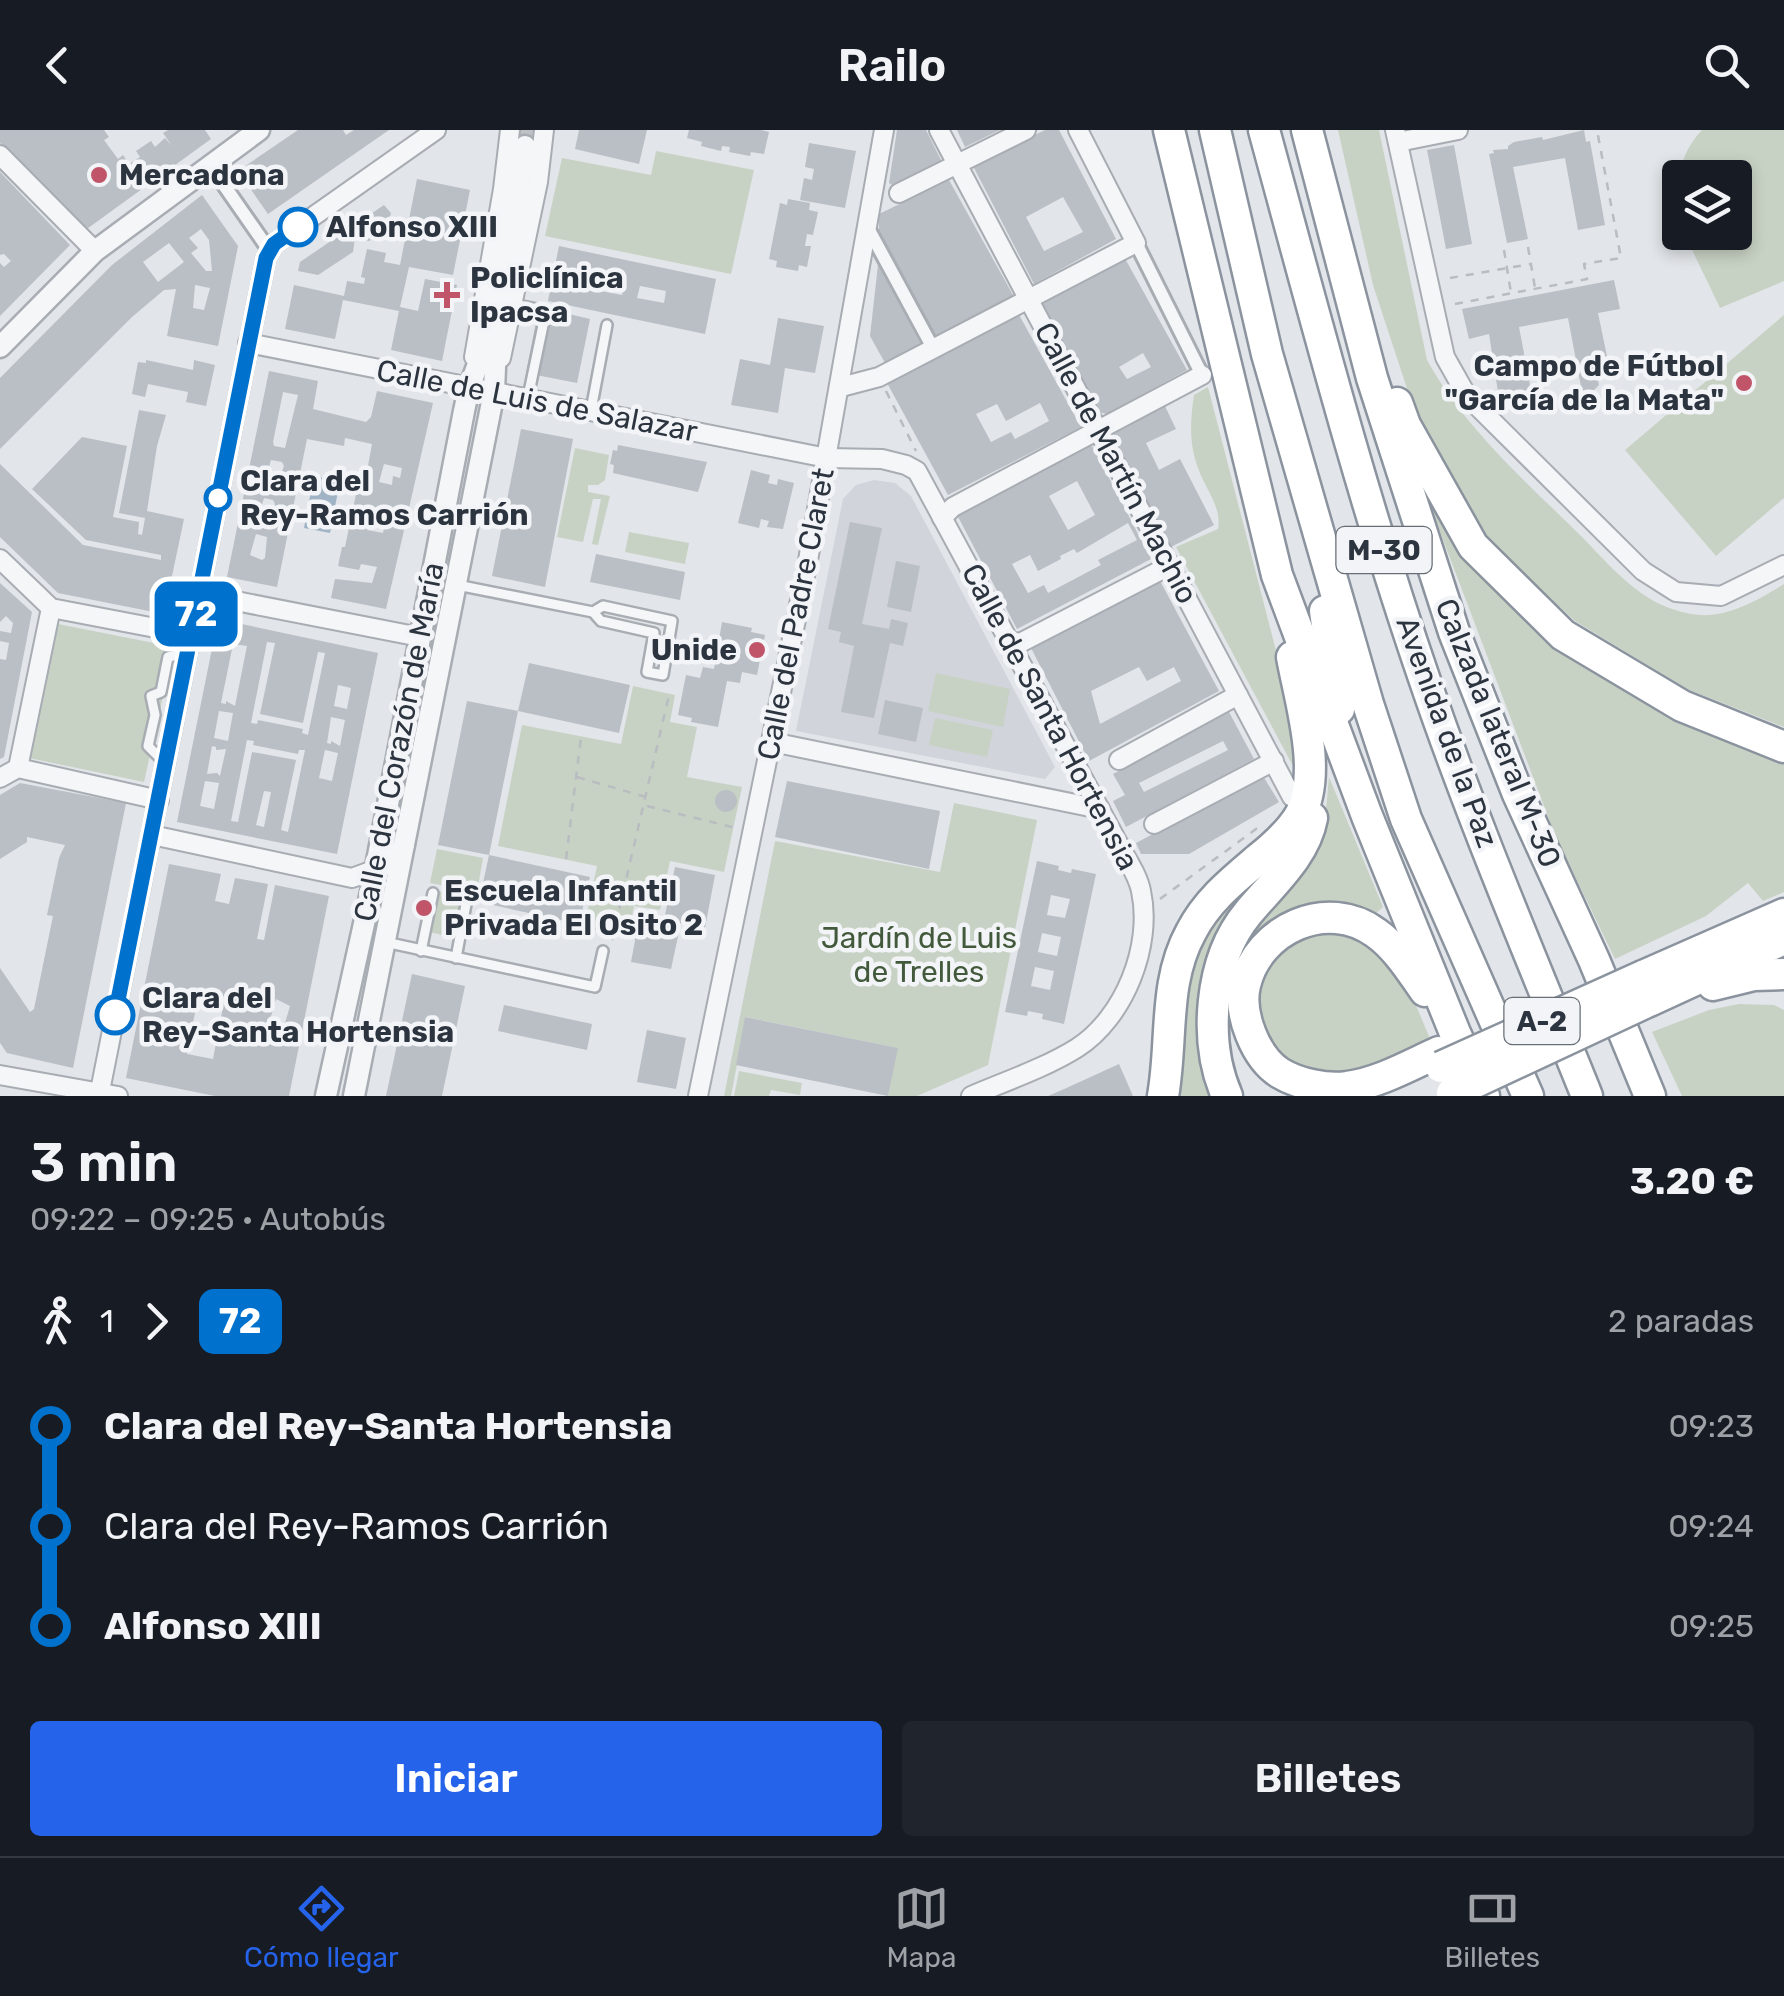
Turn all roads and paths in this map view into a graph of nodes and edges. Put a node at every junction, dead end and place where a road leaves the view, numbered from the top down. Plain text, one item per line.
1 (259, 130) edge
2 (436, 130) edge
3 (510, 130) tunnel mouth
4 (544, 130) tunnel mouth
5 (884, 130) edge
6 (939, 130) edge
7 (1026, 130) edge
8 (1078, 130) edge
9 (1170, 130) edge
10 (1215, 130) edge
11 (1264, 130) edge
12 (1308, 130) edge
13 (1458, 130) edge
14 (1597, 130) edge
15 (1397, 136) edge
16 (526, 146) tunnel mouth
17 (0, 156) edge
18 (957, 164) junction
19 (210, 165) junction
20 (899, 193) joint
21 (873, 204) junction
22 (868, 228) junction
23 (1136, 243) junction
24 (1528, 247) dead end
25 (269, 250) junction
26 (1504, 250) dead end
27 (96, 251) junction
28 (1531, 264) junction
29 (1507, 268) junction
30 (1450, 278) dead end
31 (1351, 288) junction
32 (1535, 288) junction
33 (1511, 293) junction
34 (1030, 299) junction
35 (1455, 304) dead end
36 (505, 310) junction
37 (607, 324) dead end
38 (248, 343) junction
39 (0, 348) edge
40 (934, 350) junction
41 (1202, 376) joint
42 (879, 377) junction
43 (840, 387) junction
44 (469, 388) junction
45 (494, 392) junction
46 (528, 398) junction
47 (592, 410) junction
48 (1098, 432) junction
49 (1291, 442) junction
50 (827, 458) junction
51 (916, 472) junction
52 (444, 509) junction
53 (942, 518) junction
54 (0, 558) edge
55 (1784, 565) edge
56 (1169, 566) junction
57 (1276, 575) junction
58 (456, 585) junction
59 (200, 594) junction
60 (52, 608) junction
61 (593, 612) junction
62 (420, 637) junction
63 (191, 643) junction
64 (1012, 643) junction
65 (1290, 644) junction
66 (670, 690) dead end
67 (1238, 695) junction
68 (426, 733) junction
69 (581, 736) dead end
70 (772, 742) junction
71 (1784, 747) edge
72 (1119, 760) dead end
73 (1274, 761) junction
74 (166, 764) junction
75 (18, 768) junction
76 (576, 777) junction
77 (0, 778) edge
78 (1292, 797) dead end
79 (647, 798) junction
80 (159, 800) junction
81 (645, 806) junction
82 (1100, 810) junction
83 (1367, 816) junction
84 (1268, 821) dead end
85 (1154, 824) dead end
86 (736, 828) dead end
87 (152, 835) junction
88 (405, 844) junction
89 (566, 859) dead end
90 (373, 882) junction
91 (433, 893) dead end
92 (467, 900) dead end
93 (1144, 910) junction
94 (1784, 914) edge
95 (1784, 939) edge
96 (612, 940) dead end
97 (385, 942) junction
98 (421, 951) junction
99 (602, 952) dead end
100 (456, 958) junction
101 (1532, 960) junction
102 (1594, 960) junction
103 (1784, 974) edge
104 (1784, 996) edge
105 (1651, 1000) junction
106 (0, 1074) edge
107 (1453, 1076) edge
108 (106, 1095) edge
109 (326, 1096) edge
110 (354, 1096) edge
111 (698, 1096) edge
112 (971, 1096) edge
113 (1163, 1096) edge
114 (1227, 1096) edge
115 (1362, 1096) edge
116 (1384, 1096) edge
117 (1528, 1096) edge
118 (1587, 1096) edge
119 (1602, 1096) edge
120 (1650, 1096) edge
121 (1668, 1096) edge

1 - 19 street
2 - 25 street
3 - 44 street, Calle del Corazón de María
4 - 36 street, Calle del Corazón de María
5 - 21 street, Calle del Padre Claret
6 - 18 street, Calle de Martín Machio
7 - 18 street
8 - 23 street
9 - 57 highway
10 - 49 highway, Avenida de la Paz / M-30
11 - 101 highway, Avenida de la Paz / M-30
12 - 31 highway, Calzada lateral M-30 / M-30
13 - 15 street
14 - 32 path
15 - 55 street
16 - 36 street, Calle del Corazón de María
17 - 27 street
18 - 20 street
18 - 34 street, Calle de Martín Machio
19 - 25 street
19 - 27 street
20 - 21 street
21 - 22 street, Calle del Padre Claret
22 - 40 street
22 - 43 street, Calle del Padre Claret
23 - 34 street
23 - 41 street
24 - 28 path
25 - 38 street
26 - 29 path
27 - 39 street
28 - 29 path
28 - 32 path
29 - 30 path
29 - 33 path
31 - 71 highway
31 - 102 highway, Calzada lateral M-30 / M-30
32 - 33 path
33 - 35 path
34 - 40 street
34 - 48 street, Calle de Martín Machio
36 - 44 street, Calle del Corazón de María
36 - 45 street, Calle del Corazón de María
36 - 46 lane
37 - 47 lane
38 - 44 street, Calle de Luis de Salazar
38 - 59 street
40 - 42 street
41 - 48 street
42 - 43 street
42 - 51 path
43 - 50 street, Calle del Padre Claret
44 - 45 street, Calle de Luis de Salazar
44 - 52 street, Calle del Corazón de María
45 - 46 street, Calle de Luis de Salazar
45 - 58 street, Calle del Corazón de María
46 - 47 street, Calle de Luis de Salazar
47 - 50 street, Calle de Luis de Salazar
48 - 53 street
48 - 56 street, Calle de Martín Machio
49 - 83 highway
49 - 117 highway, Avenida de la Paz / M-30
50 - 51 street
50 - 70 street, Calle del Padre Claret
51 - 53 street, Calle de Santa Hortensia
52 - 58 street
52 - 62 street, Calle del Corazón de María
53 - 64 street, Calle de Santa Hortensia
54 - 60 street
56 - 64 street
56 - 67 street, Calle de Martín Machio
57 - 65 highway
57 - 83 highway
58 - 61 lane, Calle del Corazón de María
58 - 68 street, Calle del Corazón de María
59 - 62 street
59 - 63 street
60 - 63 street
60 - 75 street
61 - 61 lane, Calle del Corazón de María
62 - 68 street
62 - 90 street, Calle del Corazón de María
63 - 74 street
63 - 74 lane
64 - 82 street, Calle de Santa Hortensia
65 - 113 highway
65 - 114 highway
66 - 79 path
67 - 72 street
67 - 73 street, Calle de Martín Machio
68 - 88 street, Calle del Corazón de María
69 - 76 path
70 - 82 street
70 - 111 street, Calle del Padre Claret
73 - 78 street, Calle de Martín Machio
73 - 85 street
74 - 80 street
75 - 77 street
75 - 80 street
76 - 79 path
76 - 89 path
79 - 81 path
80 - 87 street
81 - 86 path
81 - 96 path
82 - 93 street, Calle de Santa Hortensia
83 - 107 highway
84 - 93 path
87 - 90 street
87 - 108 street
88 - 90 street
88 - 97 street, Calle del Corazón de María
90 - 97 street
90 - 109 street, Calle del Corazón de María
91 - 98 lane
92 - 100 lane
93 - 112 street, Calle de Santa Hortensia
94 - 105 highway
95 - 105 highway
97 - 98 lane, Calle del Corazón de María
97 - 110 street, Calle del Corazón de María
98 - 100 lane, Calle del Corazón de María
99 - 100 lane, Calle del Corazón de María
101 - 118 highway, Avenida de la Paz / M-30
101 - 119 highway
102 - 120 highway, Calzada lateral M-30 / M-30
102 - 121 highway
103 - 105 highway
104 - 105 highway
105 - 107 highway
105 - 107 highway, A-2, bridge
105 - 107 highway, bridge
106 - 108 street
107 - 107 highway
107 - 115 highway
107 - 116 highway, A-2

